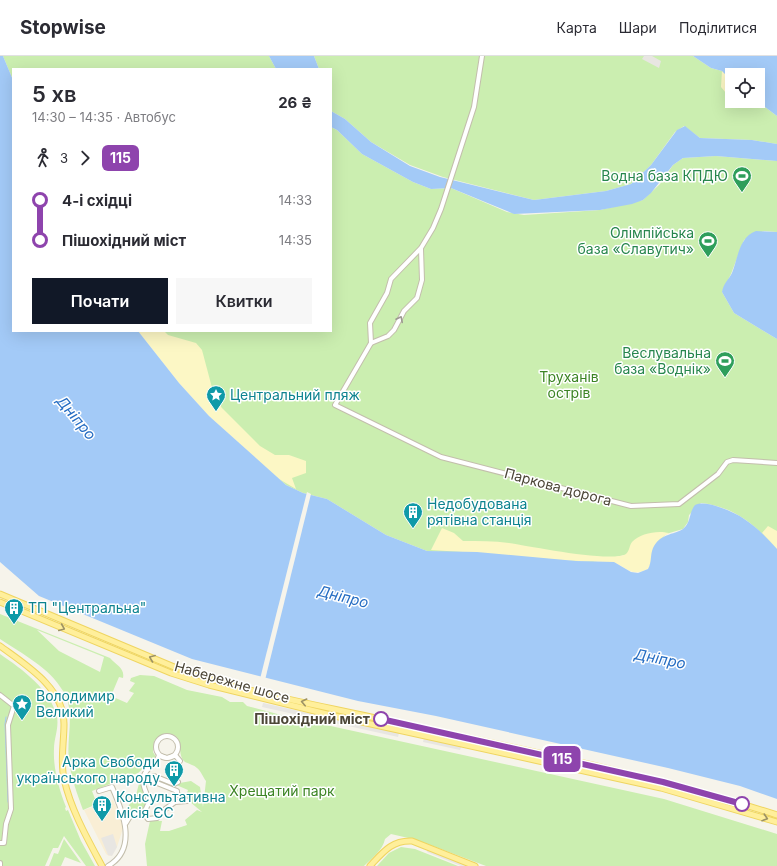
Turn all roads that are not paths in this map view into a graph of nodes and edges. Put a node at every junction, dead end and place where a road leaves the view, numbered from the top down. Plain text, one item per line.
1 (482, 56) edge
2 (421, 248) junction
3 (371, 343) junction
4 (777, 463) edge
5 (0, 594) edge
6 (0, 602) edge
7 (0, 646) edge
8 (0, 695) edge
9 (163, 757) junction
10 (99, 791) dead end
11 (144, 813) junction
12 (777, 815) edge
13 (777, 822) edge
14 (126, 824) junction
15 (0, 843) edge
16 (102, 866) edge
17 (108, 866) edge
18 (370, 866) edge
19 (475, 866) edge

1 - 2 street
2 - 3 street
3 -> 2 street
3 - 4 street, Паркова дорога
12 -> 5 main road, Набережне шосе
6 -> 13 main road, Набережне шосе
7 - 16 main road
8 - 15 street
9 - 9 street
9 - 11 street
9 - 11 street
10 - 14 street
11 - 14 street
14 - 17 street
18 - 19 main road

